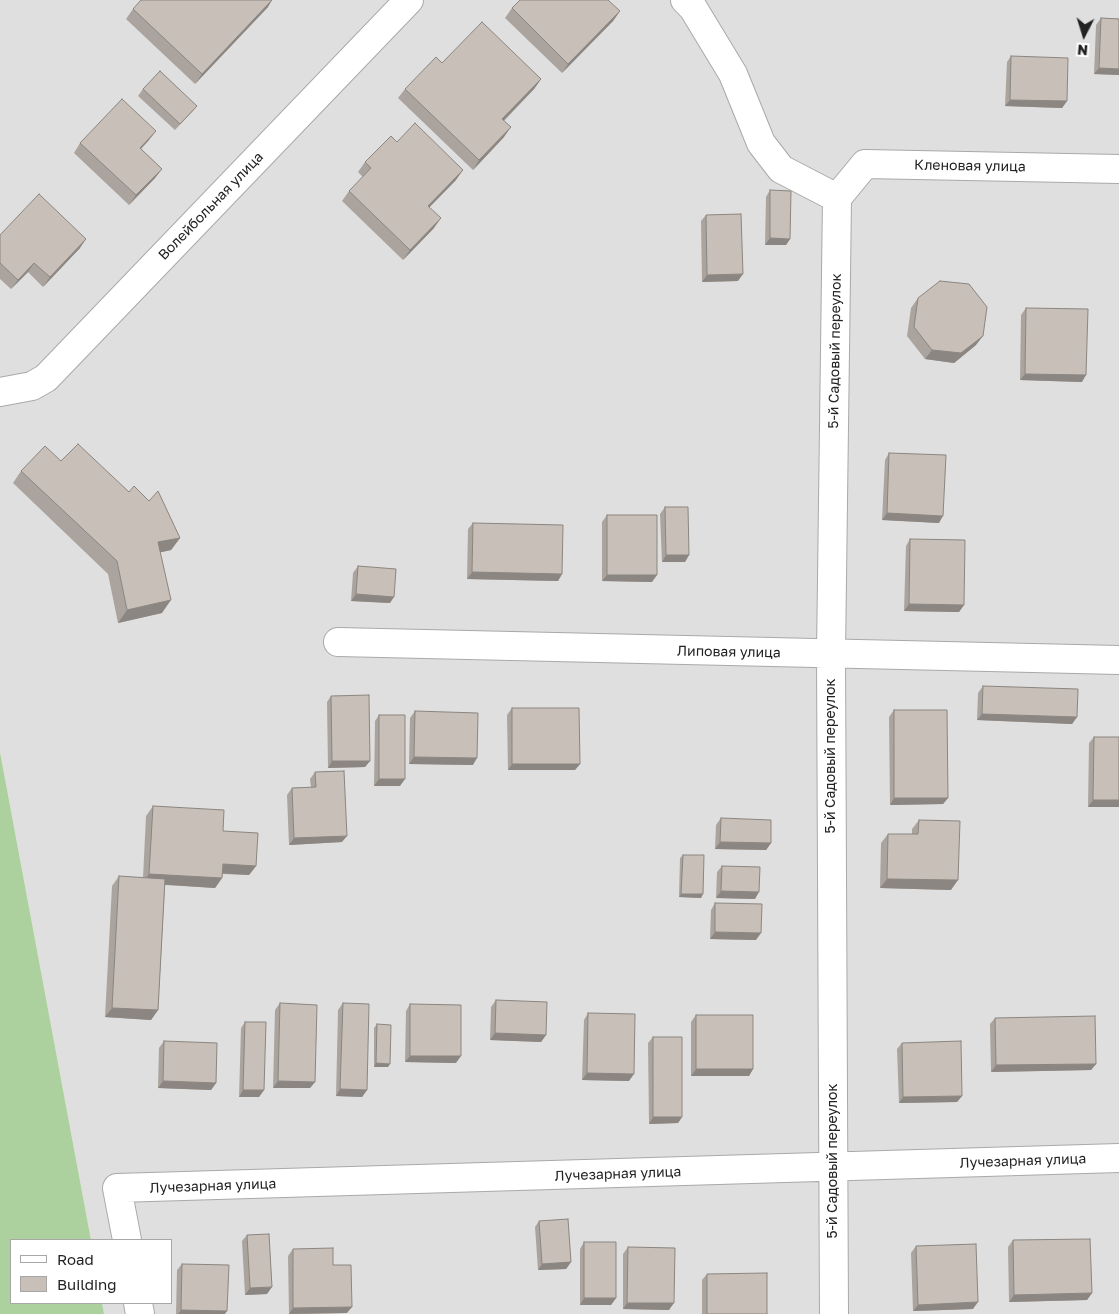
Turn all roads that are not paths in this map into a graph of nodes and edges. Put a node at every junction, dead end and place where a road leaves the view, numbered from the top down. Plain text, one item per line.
1 (409, 0) edge
2 (685, 0) edge
3 (1119, 169) edge
4 (838, 198) junction
5 (1, 392) edge
6 (338, 642) dead end
7 (830, 654) junction
8 (1119, 660) edge
9 (1119, 1158) edge
10 (833, 1168) junction
11 (127, 1239) edge
12 (834, 1314) edge

1 - 5 street, Волейбольная улица
2 - 4 street
3 - 4 street, Кленовая улица
4 - 7 street, 5-й Садовый переулок
6 - 7 street, Липовая улица
7 - 8 street, Липовая улица
7 - 10 street, 5-й Садовый переулок
9 - 10 street, Лучезарная улица
10 - 11 street, Лучезарная улица
10 - 12 street, 5-й Садовый переулок

